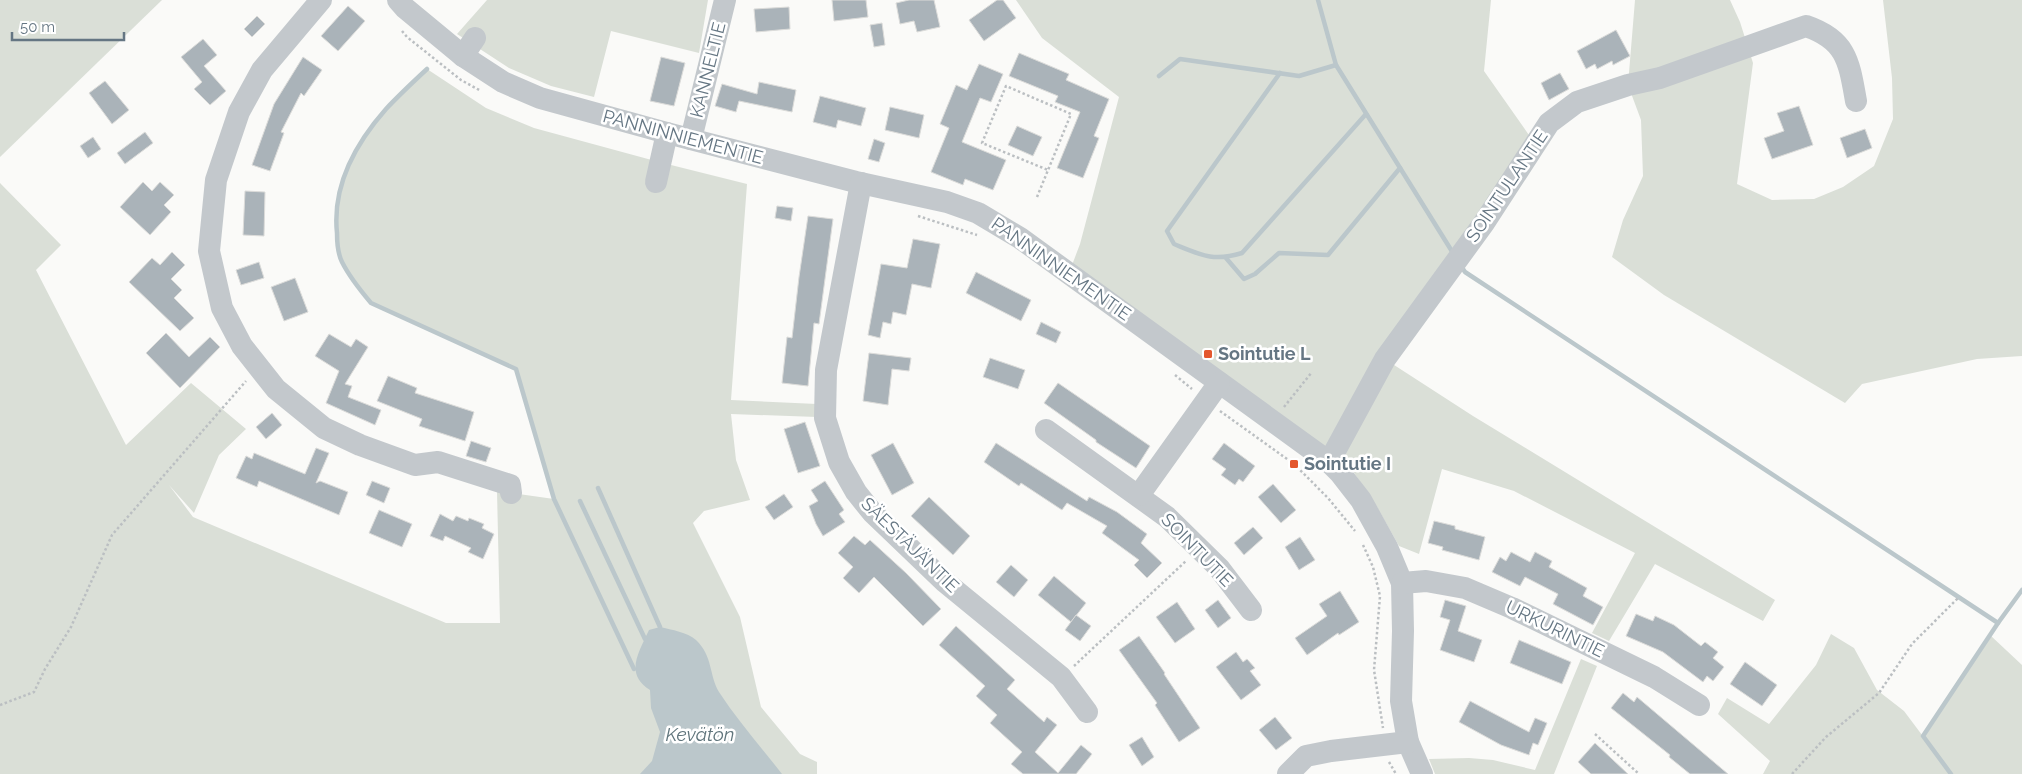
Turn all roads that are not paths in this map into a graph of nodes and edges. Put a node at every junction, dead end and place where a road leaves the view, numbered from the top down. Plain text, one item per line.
1 (321, 0) edge
2 (398, 0) edge
3 (725, 0) edge
4 (1856, 101) dead end
5 (667, 133) junction
6 (690, 139) junction
7 (656, 182) dead end
8 (861, 183) junction
9 (1212, 392) junction
10 (1046, 430) dead end
11 (1329, 462) junction
12 (511, 493) dead end
13 (1139, 495) junction
14 (1402, 583) junction
15 (1251, 610) dead end
16 (1699, 705) dead end
17 (1087, 712) dead end
18 (1408, 742) junction
19 (1288, 774) edge
20 (1422, 774) edge

1 - 12 street
2 - 5 street, PANNINNIEMENTIE
3 - 6 street, KANNELTIE
4 - 11 street, SOINTULANTIE
5 - 6 street, PANNINNIEMENTIE
5 - 7 street
6 - 8 street, PANNINNIEMENTIE
8 - 9 street, PANNINNIEMENTIE
8 - 17 street, SÄESTÄJÄNTIE
9 - 11 street, PANNINNIEMENTIE
9 - 13 street
10 - 13 street, SOINTUTIE
11 - 14 street, PANNINNIEMENTIE
13 - 15 street, SOINTUTIE
14 - 16 street, URKURINTIE
14 - 18 street, PANNINNIEMENTIE
18 - 19 street
18 - 20 street, PANNINNIEMENTIE

